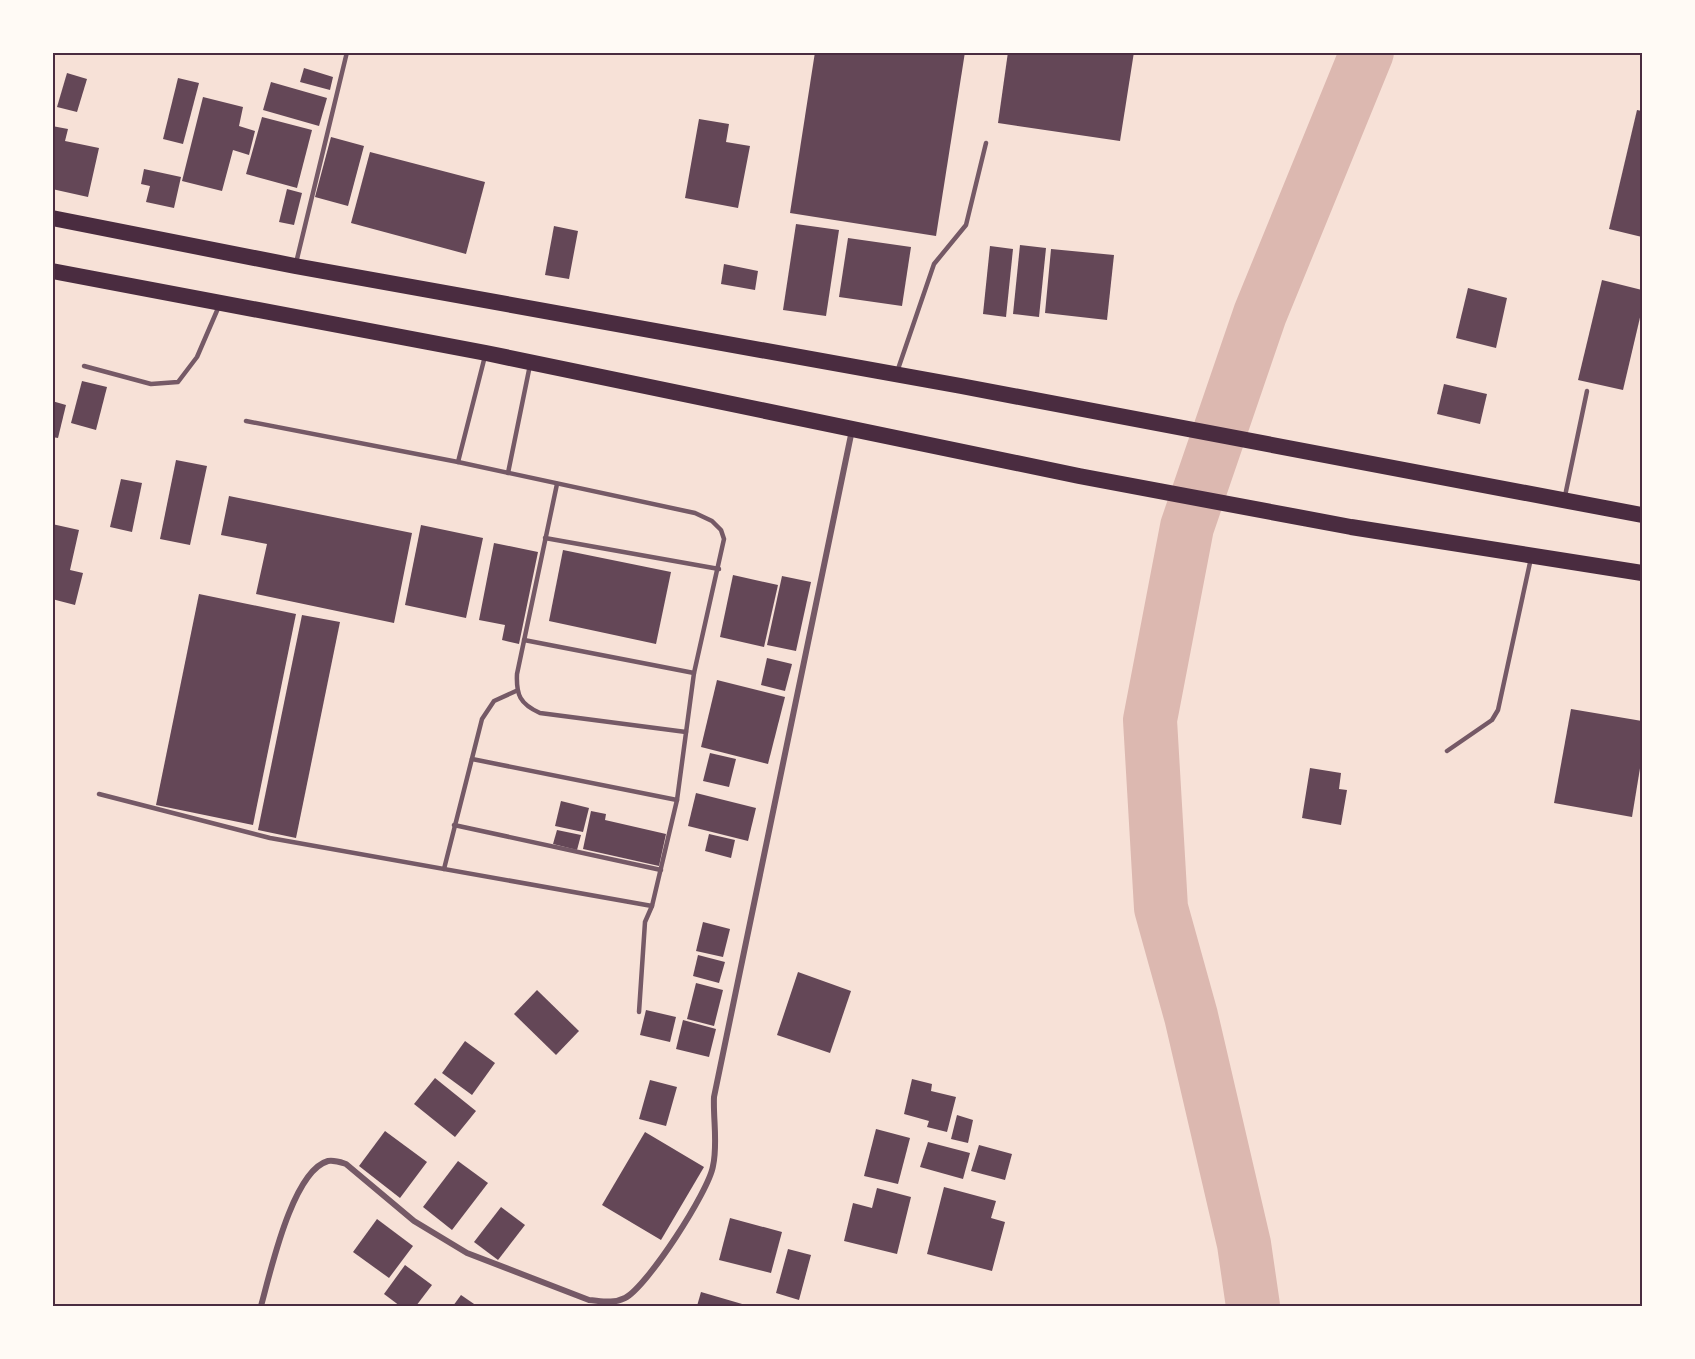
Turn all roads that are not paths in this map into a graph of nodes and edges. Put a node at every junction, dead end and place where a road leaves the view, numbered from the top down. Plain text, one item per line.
1 (347, 52) edge
2 (986, 143) dead end
3 (52, 218) edge
4 (295, 266) junction
5 (52, 271) edge
6 (220, 303) junction
7 (486, 353) junction
8 (531, 363) junction
9 (84, 366) dead end
10 (896, 375) junction
11 (1587, 391) dead end
12 (246, 421) dead end
13 (852, 430) junction
14 (458, 462) junction
15 (508, 473) junction
16 (557, 484) junction
17 (1563, 502) junction
18 (1642, 515) edge
19 (545, 538) junction
20 (1531, 555) junction
21 (719, 569) junction
22 (1642, 573) edge
23 (524, 640) junction
24 (694, 673) junction
25 (516, 691) junction
26 (686, 732) junction
27 (1447, 751) dead end
28 (472, 759) junction
29 (99, 794) dead end
30 (677, 800) junction
31 (454, 825) junction
32 (444, 869) junction
33 (661, 870) junction
34 (652, 906) junction
35 (639, 1012) dead end
36 (612, 1305) edge
37 (261, 1306) edge

1 - 4 lane
2 - 10 lane
3 - 4 highway
4 - 10 highway
5 - 6 highway
6 - 7 highway
6 - 9 lane
7 - 8 highway
7 - 14 lane
8 - 13 highway
8 - 15 lane
10 - 17 highway
11 - 17 lane
12 - 14 lane
13 - 20 highway
13 - 36 street
14 - 15 lane
15 - 16 lane
16 - 19 lane
16 - 21 lane
17 - 18 highway
19 - 21 lane
19 - 23 lane
20 - 22 highway
20 - 27 lane
21 - 24 lane
23 - 24 lane
23 - 25 lane
24 - 26 lane
25 - 26 lane
25 - 28 lane
26 - 30 lane
28 - 30 lane
28 - 31 lane
29 - 32 lane
30 - 33 lane
31 - 32 lane
31 - 33 lane
32 - 34 lane
33 - 34 lane
34 - 35 lane
36 - 37 street

